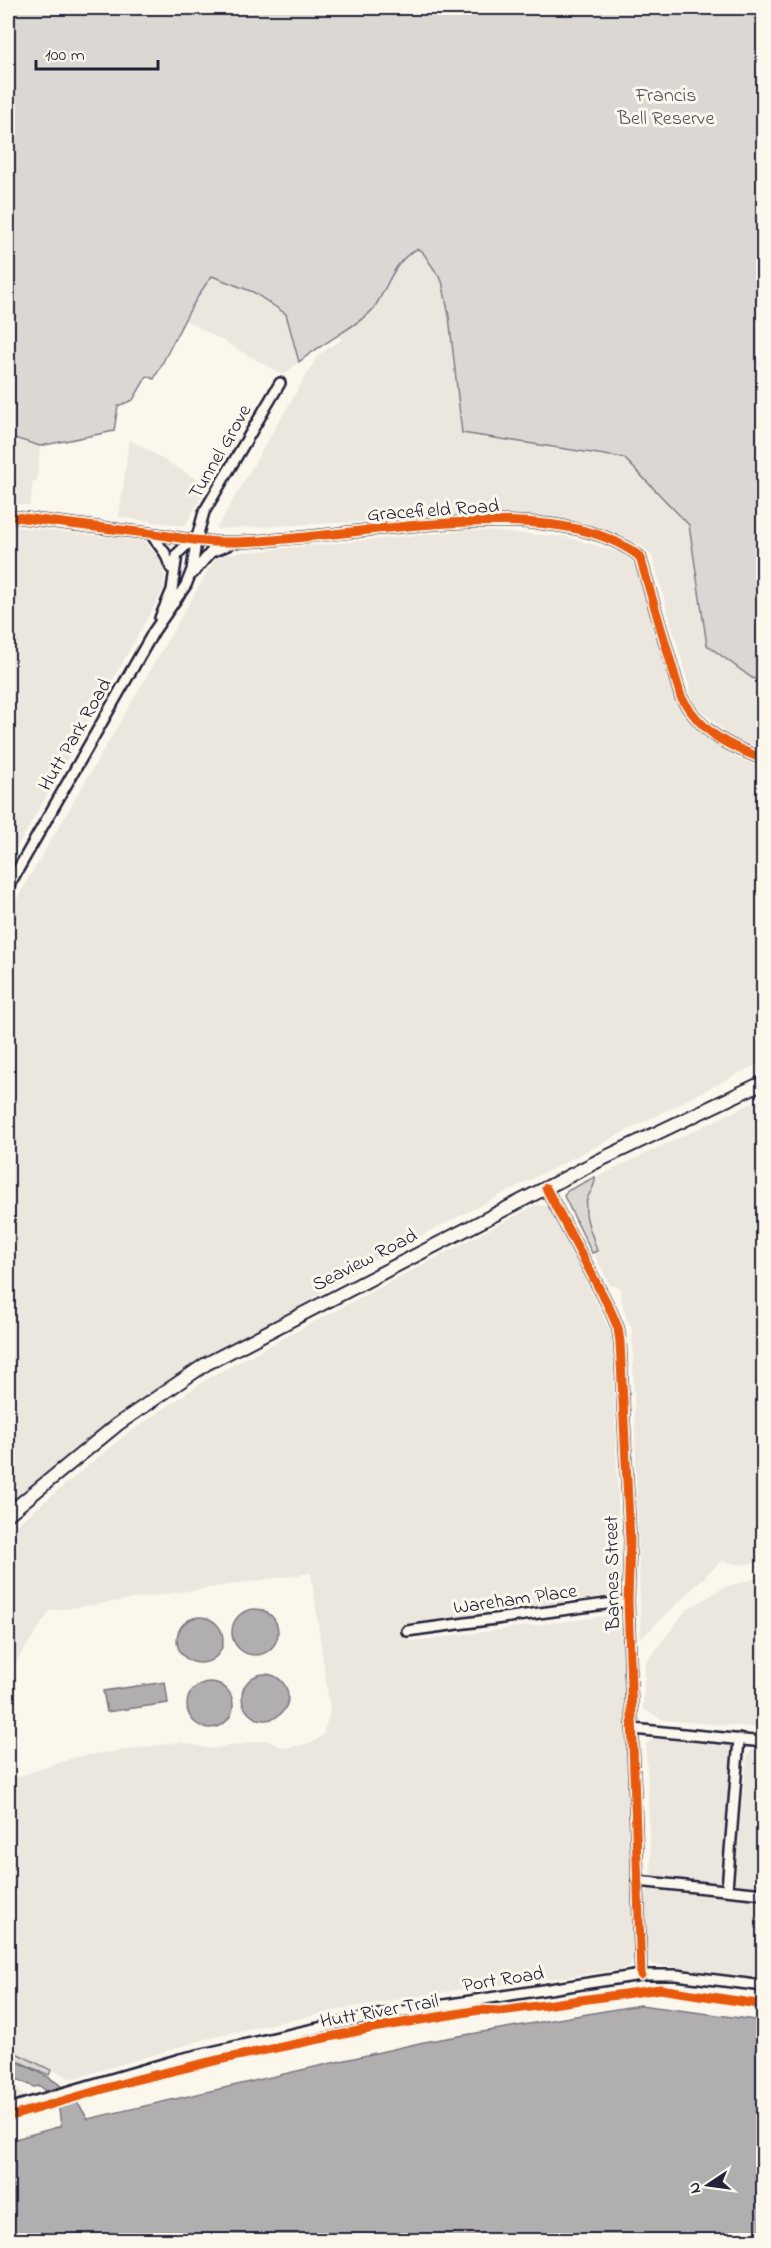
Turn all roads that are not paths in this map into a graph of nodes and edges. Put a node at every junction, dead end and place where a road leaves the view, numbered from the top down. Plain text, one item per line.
1 (280, 382) dead end
2 (8, 516) edge
3 (151, 534) junction
4 (194, 540) junction
5 (236, 542) junction
6 (190, 577) junction
7 (173, 579) junction
8 (154, 631) junction
9 (764, 759) edge
10 (8, 887) edge
11 (764, 1082) edge
12 (546, 1188) junction
13 (8, 1514) edge
14 (628, 1601) junction
15 (407, 1631) dead end
16 (633, 1729) junction
17 (739, 1739) junction
18 (764, 1742) edge
19 (637, 1881) junction
20 (727, 1889) junction
21 (764, 1894) edge
22 (641, 1975) junction
23 (764, 1986) edge
24 (8, 2109) edge

1 - 4 street, Tunnel Grove
2 - 3 street, Gracefield Road
3 - 4 street, Gracefield Road
3 - 7 street
4 - 5 street, Gracefield Road
4 - 6 street, Hutt Park Road
4 - 7 street, Hutt Park Road
5 - 6 street, Hutt Park Road
5 - 9 street, Gracefield Road
6 - 8 street, Hutt Park Road
7 - 8 street, Hutt Park Road
8 - 10 street, Hutt Park Road
11 - 12 main road, Seaview Road
12 - 13 main road, Seaview Road
12 - 14 street, Barnes Street
14 - 15 street, Wareham Place
14 - 16 street, Barnes Street
16 - 17 street
16 - 19 street, Barnes Street
17 - 18 street
17 - 20 street
19 - 20 street
19 - 22 street, Barnes Street
20 - 21 street
22 - 23 street, Port Road
22 - 24 street, Port Road

